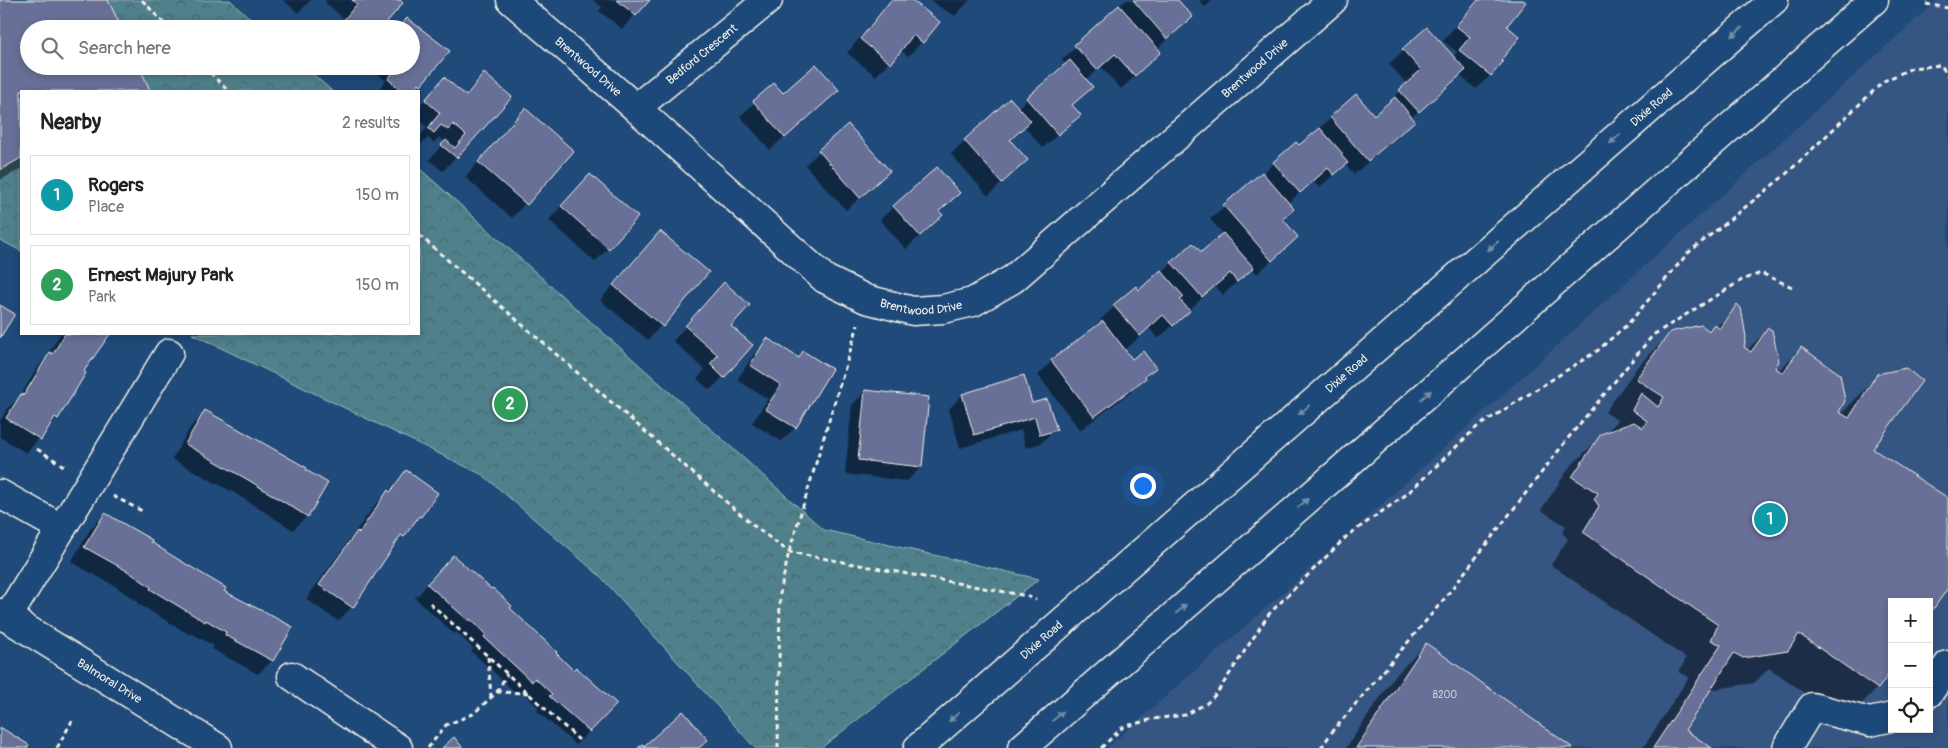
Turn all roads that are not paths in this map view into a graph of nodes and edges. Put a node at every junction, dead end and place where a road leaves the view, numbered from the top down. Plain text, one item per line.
1 (511, 0) edge
2 (768, 0) edge
3 (1333, 0) edge
4 (1774, 0) edge
5 (1874, 0) edge
6 (636, 108) junction
7 (169, 353) dead end
8 (0, 494) edge
9 (61, 528) junction
10 (4, 615) edge
11 (1948, 665) edge
12 (292, 676) dead end
13 (1932, 688) edge
14 (1888, 718) edge
15 (218, 748) edge
16 (398, 748) edge
17 (918, 748) edge
18 (1022, 748) edge
19 (1787, 748) edge

1 - 6 main road, Brentwood Drive
2 - 6 main road, Bedford Crescent
3 - 6 main road, Brentwood Drive
4 -> 17 main road, Dixie Road
18 -> 5 main road
7 - 9 main road
8 - 9 main road
9 - 10 main road
10 - 15 main road, Balmoral Drive
11 - 13 main road
12 - 16 main road
14 - 19 main road

